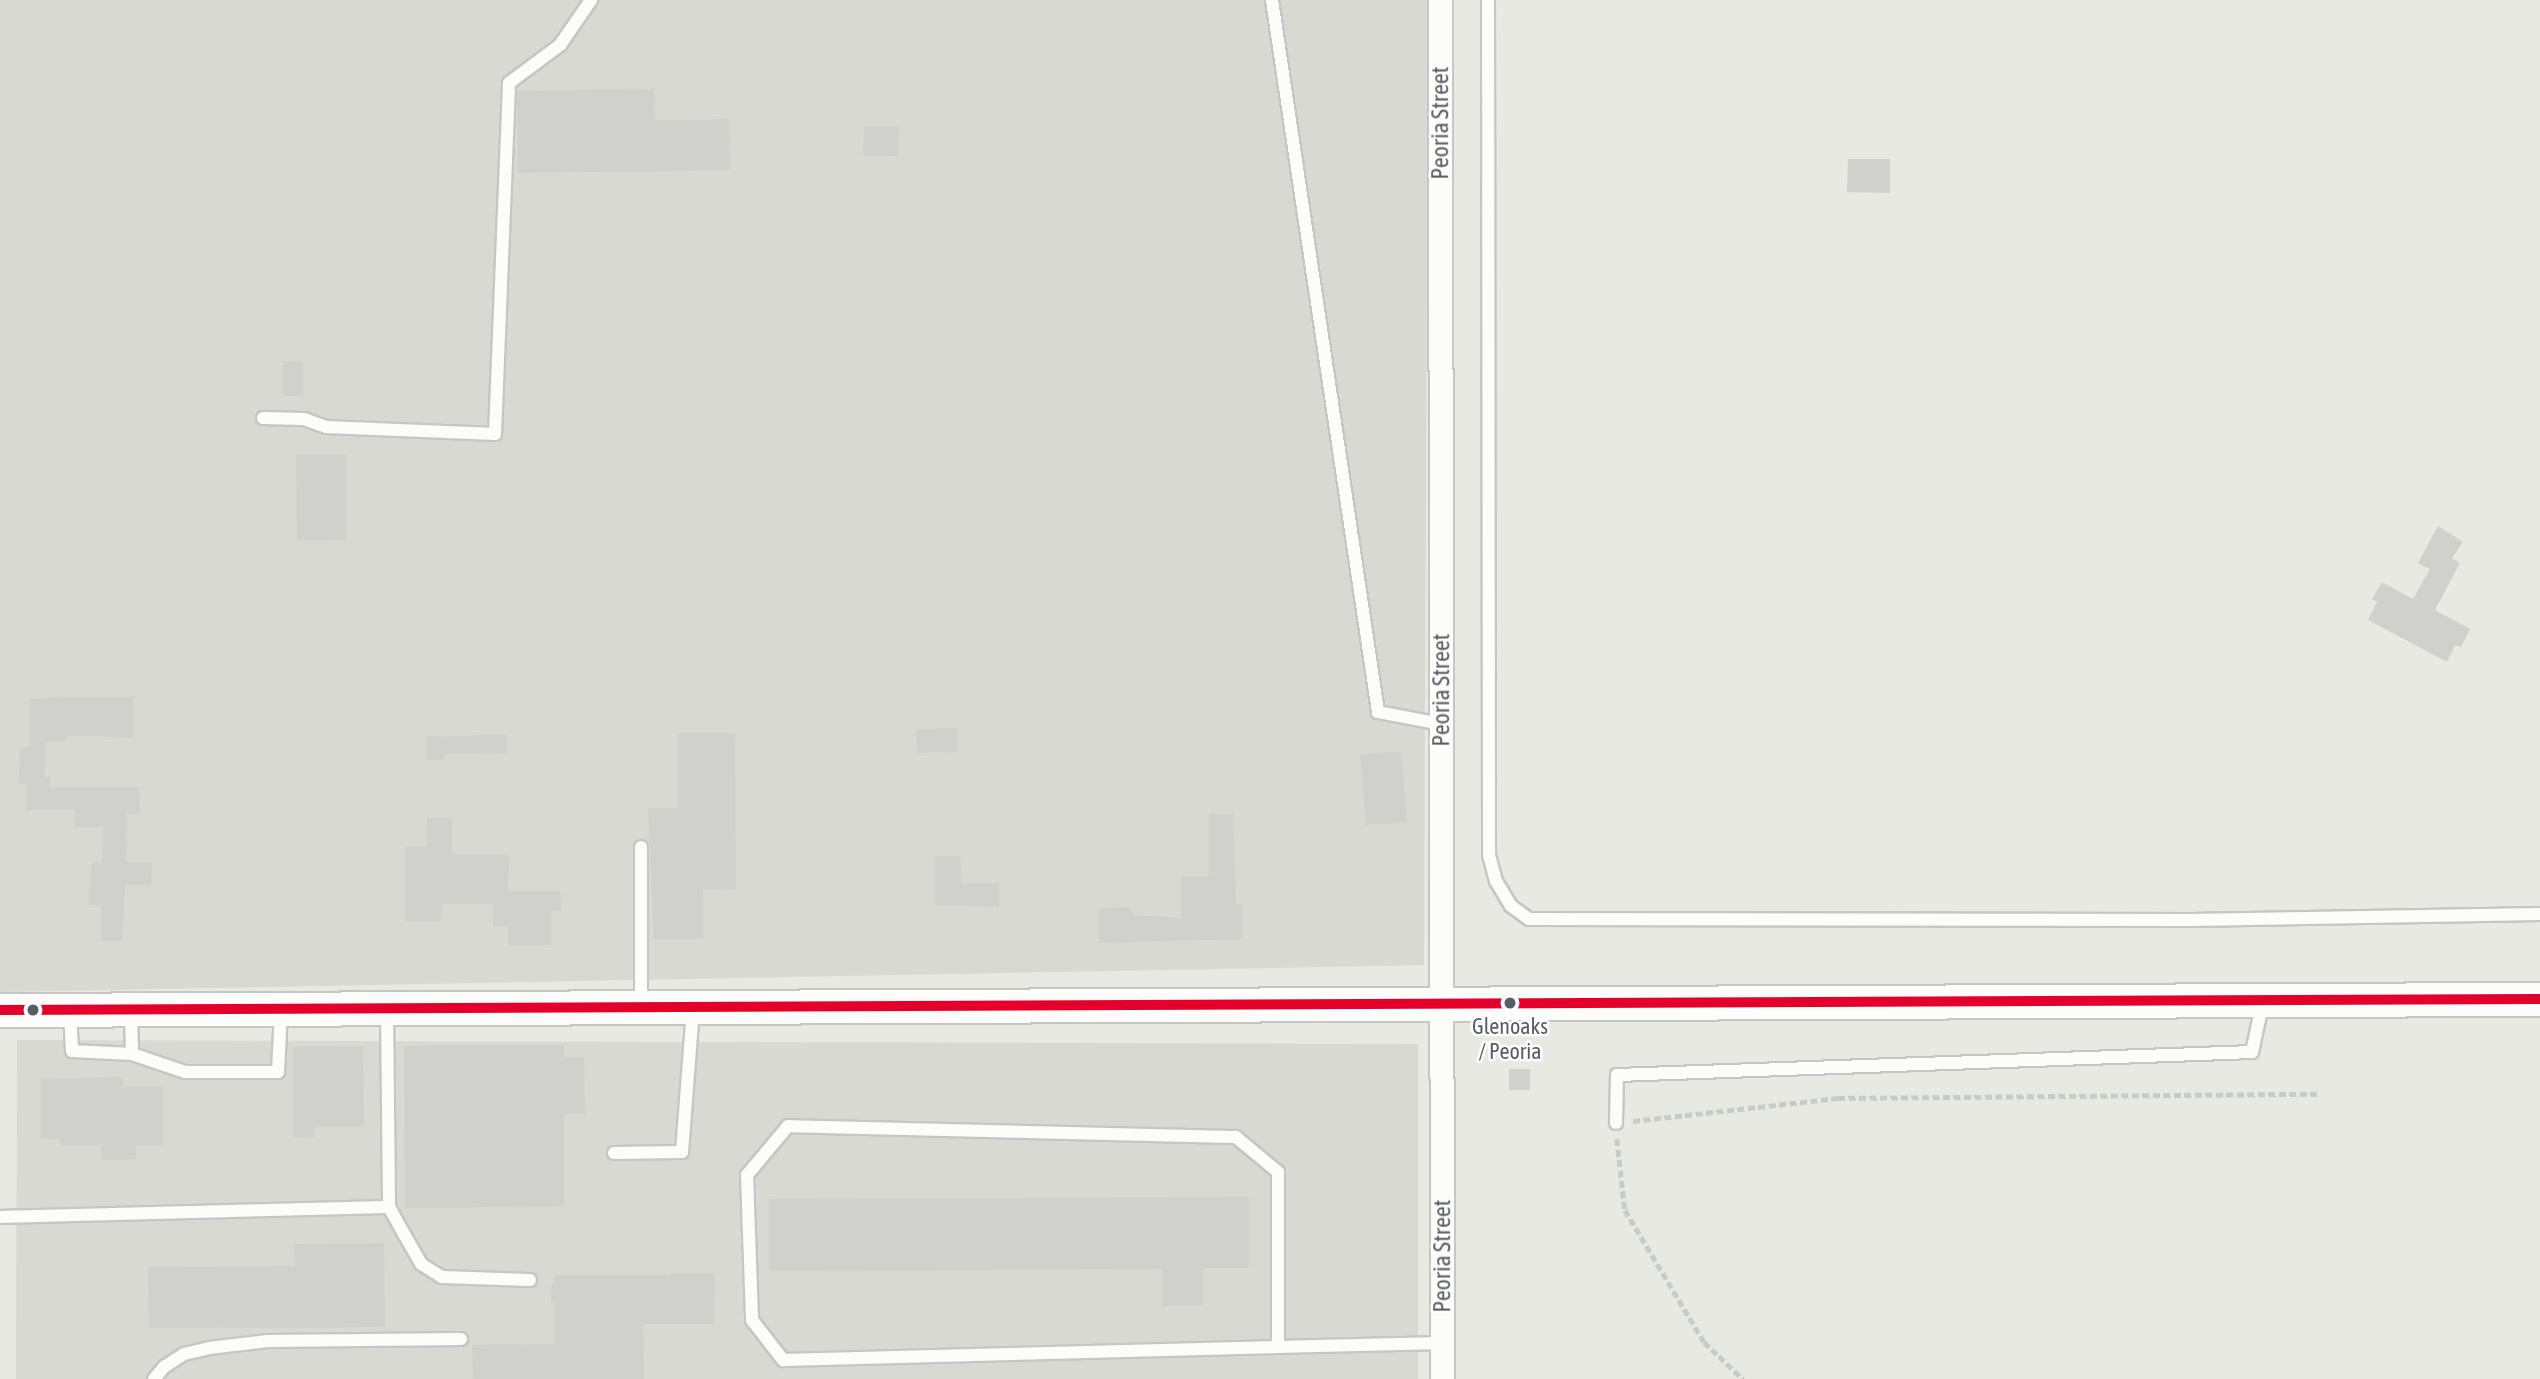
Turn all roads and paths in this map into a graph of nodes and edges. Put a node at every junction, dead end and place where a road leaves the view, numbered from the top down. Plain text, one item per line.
1 (591, 0) edge
2 (1272, 0) edge
3 (1440, 0) edge
4 (1488, 0) edge
5 (264, 418) dead end
6 (1441, 724) junction
7 (641, 847) dead end
8 (2540, 914) edge
9 (2540, 999) edge
10 (2263, 1001) junction
11 (1441, 1006) junction
12 (693, 1008) junction
13 (387, 1009) junction
14 (641, 1009) junction
15 (0, 1010) edge
16 (70, 1010) junction
17 (131, 1010) junction
18 (281, 1010) junction
19 (132, 1054) junction
20 (2320, 1094) dead end
21 (1616, 1123) junction
22 (614, 1153) dead end
23 (390, 1207) junction
24 (0, 1217) edge
25 (530, 1280) dead end
26 (461, 1339) dead end
27 (1442, 1343) junction
28 (1278, 1347) junction
29 (154, 1379) edge
30 (1442, 1379) edge
31 (1743, 1379) edge

1 - 5 lane
2 - 6 lane
3 - 6 street, Peoria Street
4 - 8 lane
6 - 11 street, Peoria Street
7 - 14 lane
9 - 10 main road
10 - 11 main road
10 - 21 lane
11 - 12 main road
11 - 27 street, Peoria Street
12 - 14 main road
12 - 22 lane
13 - 14 main road
13 - 18 main road
13 - 23 lane
15 - 16 main road
16 - 17 main road
16 - 19 lane
17 - 18 main road
17 - 19 lane
18 - 19 lane
20 - 21 path
21 - 31 path
23 - 24 lane
23 - 25 lane
26 - 29 lane
27 - 28 lane
27 - 30 street, Peoria Street
28 - 28 lane

